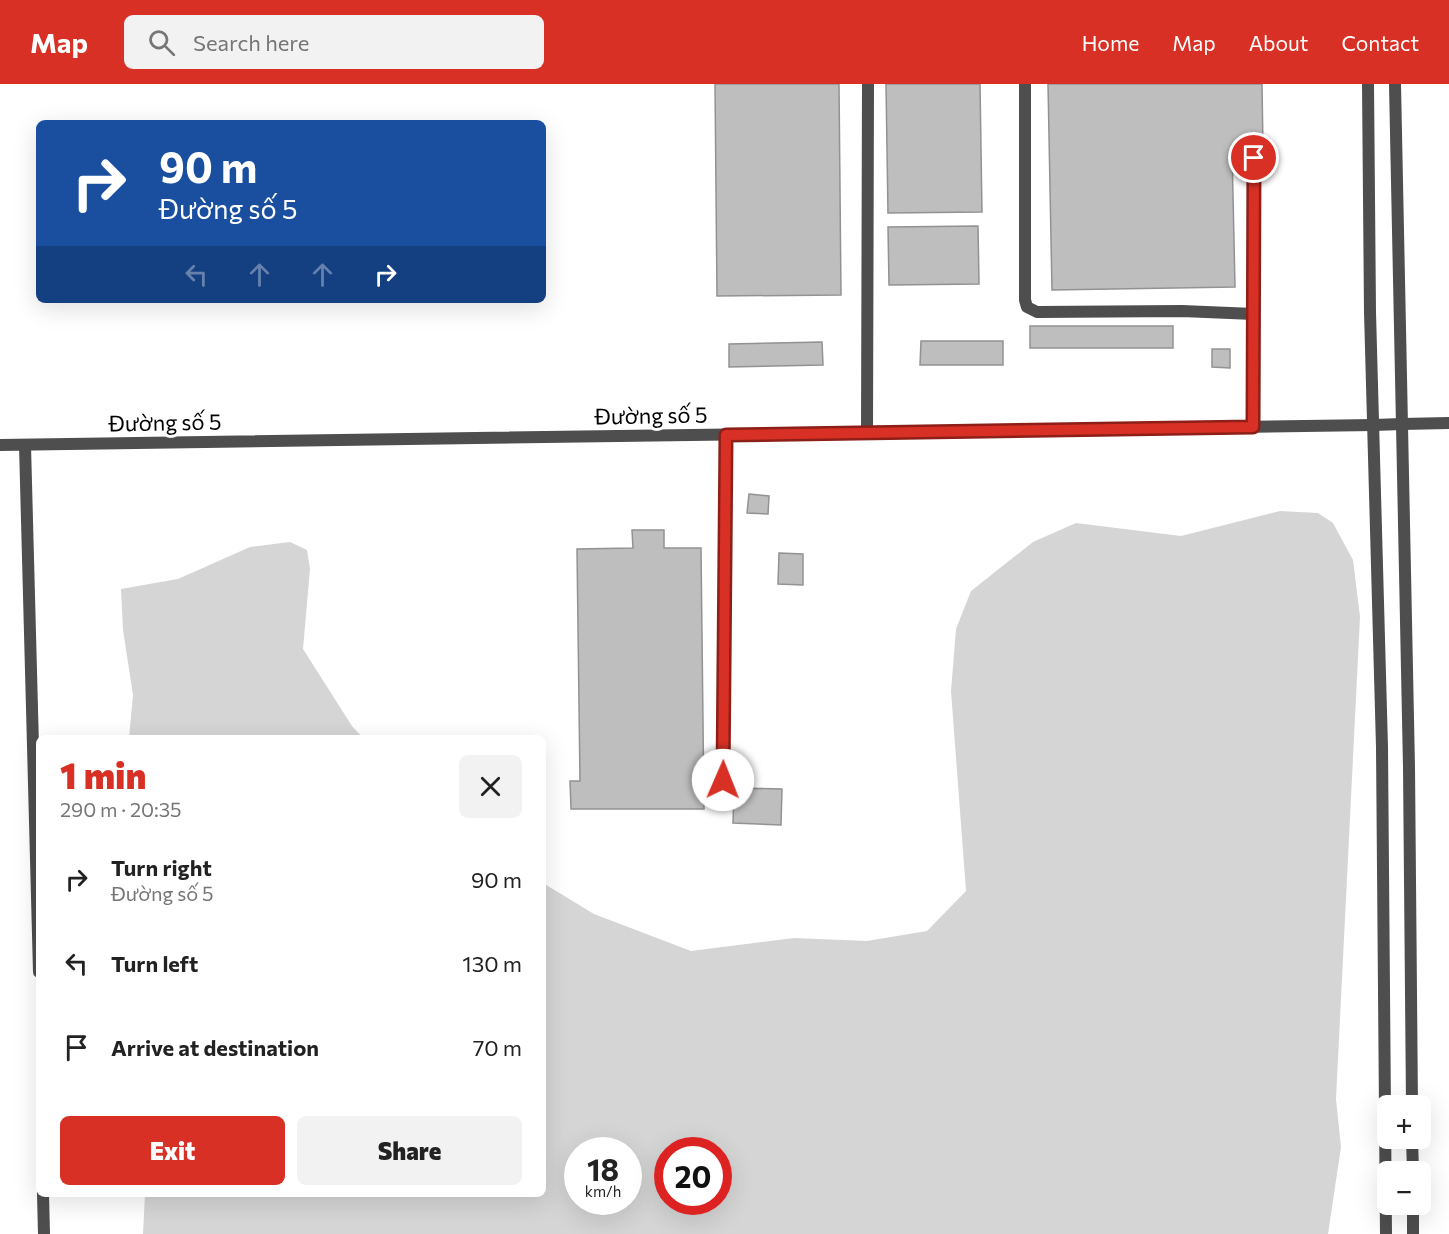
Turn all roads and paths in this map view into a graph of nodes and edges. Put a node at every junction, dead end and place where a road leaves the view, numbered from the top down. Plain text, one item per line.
1 (868, 84) edge
2 (1025, 84) edge
3 (1368, 84) edge
4 (1395, 84) edge
5 (1254, 158) dead end
6 (1254, 314) junction
7 (1449, 423) edge
8 (1401, 424) junction
9 (1374, 425) junction
10 (1253, 427) junction
11 (867, 432) junction
12 (726, 435) junction
13 (24, 445) junction
14 (0, 446) edge
15 (723, 780) dead end
16 (36, 867) edge
17 (1412, 1095) edge
18 (43, 1197) edge
19 (1413, 1215) edge
20 (44, 1234) edge
21 (1386, 1234) edge
22 (1413, 1234) edge

1 - 11 street
2 - 6 street
3 - 9 street
4 - 8 street
5 - 6 street
6 - 10 street
7 - 8 street
8 - 9 street, Đường số 5
8 - 17 street
9 - 10 street, Đường số 5
9 - 21 street
10 - 11 street, Đường số 5
11 - 12 street, Đường số 5
12 - 13 street, Đường số 5
12 - 15 street
13 - 14 street, Đường số 5
13 - 16 street
18 - 20 street
19 - 22 street

